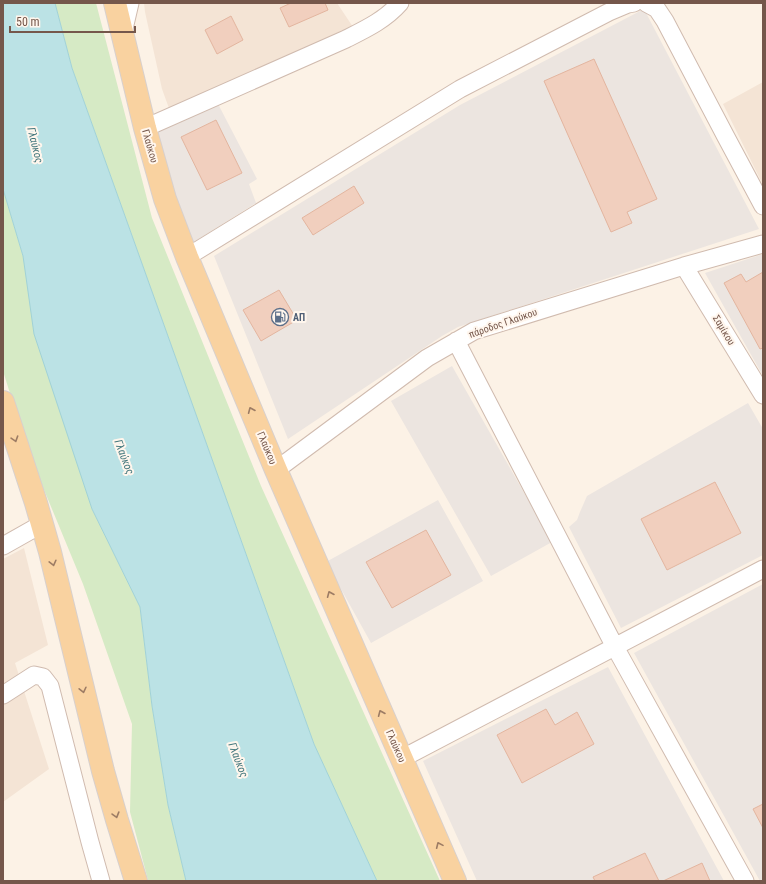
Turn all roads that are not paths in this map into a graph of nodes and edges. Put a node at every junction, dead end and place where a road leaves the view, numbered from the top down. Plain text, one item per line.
1 (115, 3) edge
2 (130, 3) edge
3 (400, 3) edge
4 (634, 3) edge
5 (646, 3) edge
6 (122, 35) junction
7 (145, 128) junction
8 (763, 206) edge
9 (763, 244) edge
10 (187, 257) junction
11 (684, 266) junction
12 (456, 341) junction
13 (763, 395) edge
14 (3, 402) edge
15 (276, 470) junction
16 (42, 524) junction
17 (3, 546) edge
18 (763, 569) edge
19 (615, 647) junction
20 (3, 695) edge
21 (401, 759) junction
22 (101, 881) edge
23 (136, 881) edge
24 (455, 881) edge
25 (745, 881) edge

1 - 6 main road
2 - 6 street, Γλαύκου
3 - 7 street
4 - 10 street
5 - 8 street
6 - 7 main road, Γλαύκου
7 - 10 main road, Γλαύκου
9 - 11 street, πάροδος Γλαύκου
15 -> 10 main road, Γλαύκου
11 - 12 street, πάροδος Γλαύκου
11 - 13 street, Σαμίκου
12 - 15 street, πάροδος Γλαύκου
12 - 19 street
14 -> 16 main road
21 -> 15 main road, Γλαύκου
16 - 17 street
16 -> 23 main road
18 - 19 street
19 - 21 street
19 - 25 street
20 - 22 street
24 -> 21 main road, Γλαύκου

